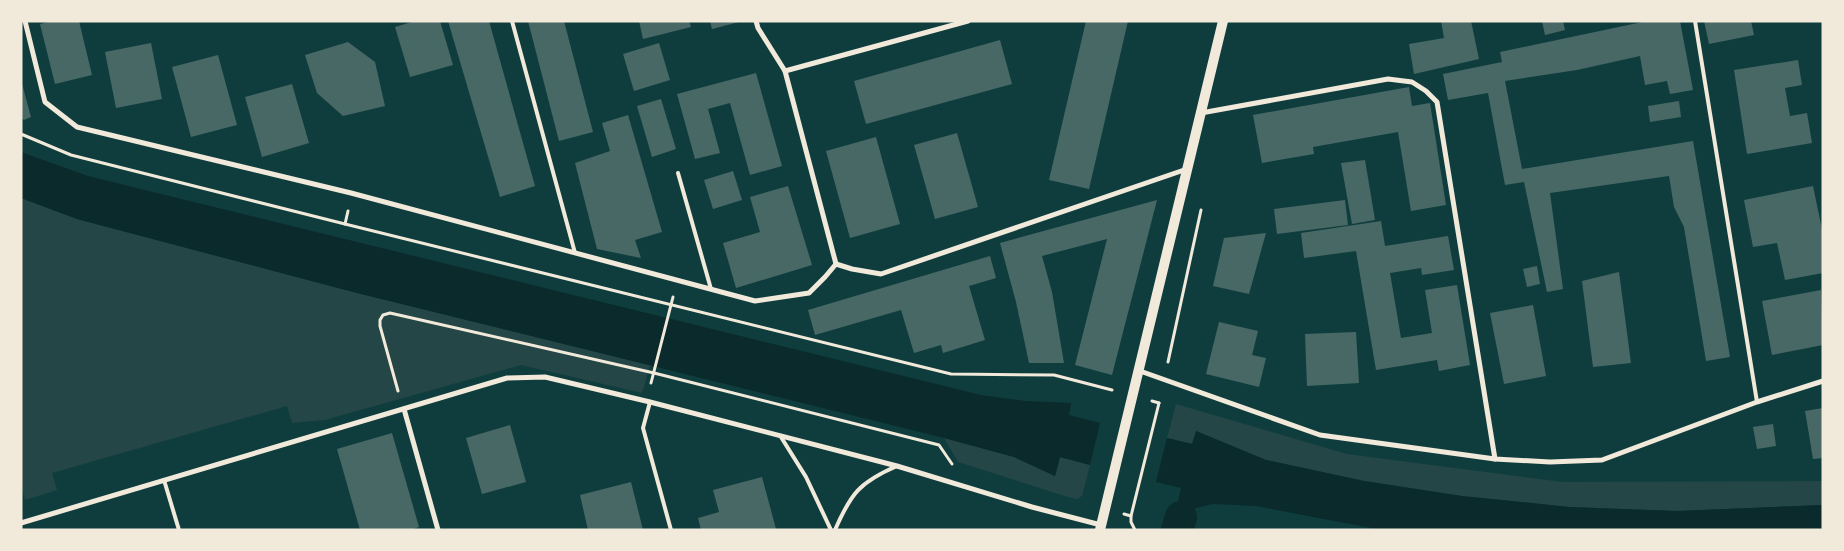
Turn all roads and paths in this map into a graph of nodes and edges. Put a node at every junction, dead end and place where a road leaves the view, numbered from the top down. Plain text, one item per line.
1 (25, 21) edge
2 (512, 21) edge
3 (756, 21) edge
4 (968, 21) edge
5 (1222, 21) edge
6 (1695, 21) edge
7 (786, 72) junction
8 (1201, 112) junction
9 (21, 134) edge
10 (1188, 169) junction
11 (678, 173) dead end
12 (1202, 206) dead end
13 (575, 253) junction
14 (836, 264) junction
15 (711, 289) junction
16 (671, 305) junction
17 (1140, 371) junction
18 (654, 373) junction
19 (1165, 380) junction
20 (1823, 380) edge
21 (651, 384) dead end
22 (1134, 396) junction
23 (650, 402) junction
24 (1757, 402) junction
25 (1159, 403) junction
26 (404, 409) junction
27 (780, 435) junction
28 (1495, 459) junction
29 (897, 466) junction
30 (954, 467) dead end
31 (164, 480) junction
32 (1106, 508) junction
33 (1131, 516) junction
34 (21, 523) edge
35 (1101, 528) edge
36 (179, 530) edge
37 (438, 530) edge
38 (671, 530) edge
39 (831, 530) edge
40 (835, 530) edge
41 (1136, 530) edge

1 - 13 street
2 - 13 lane
3 - 7 street
4 - 7 street
5 - 8 main road
6 - 24 lane
7 - 14 street
8 - 10 main road
8 - 28 street
9 - 16 path
10 - 14 street
10 - 17 main road
11 - 15 lane
12 - 19 path
13 - 15 street
14 - 15 street
16 - 18 path
16 - 22 path
17 - 19 street
17 - 22 main road
18 - 21 path
18 - 26 path
18 - 30 path
19 - 25 path
19 - 28 street
20 - 24 street
22 - 25 path
22 - 32 main road
23 - 26 street
23 - 27 street
23 - 38 lane
24 - 28 street
25 - 33 path
26 - 31 street
26 - 37 street
27 - 29 street
27 - 39 lane
29 - 35 street
29 - 40 lane
31 - 34 street
31 - 36 lane
32 - 33 path
32 - 35 main road
33 - 41 path

